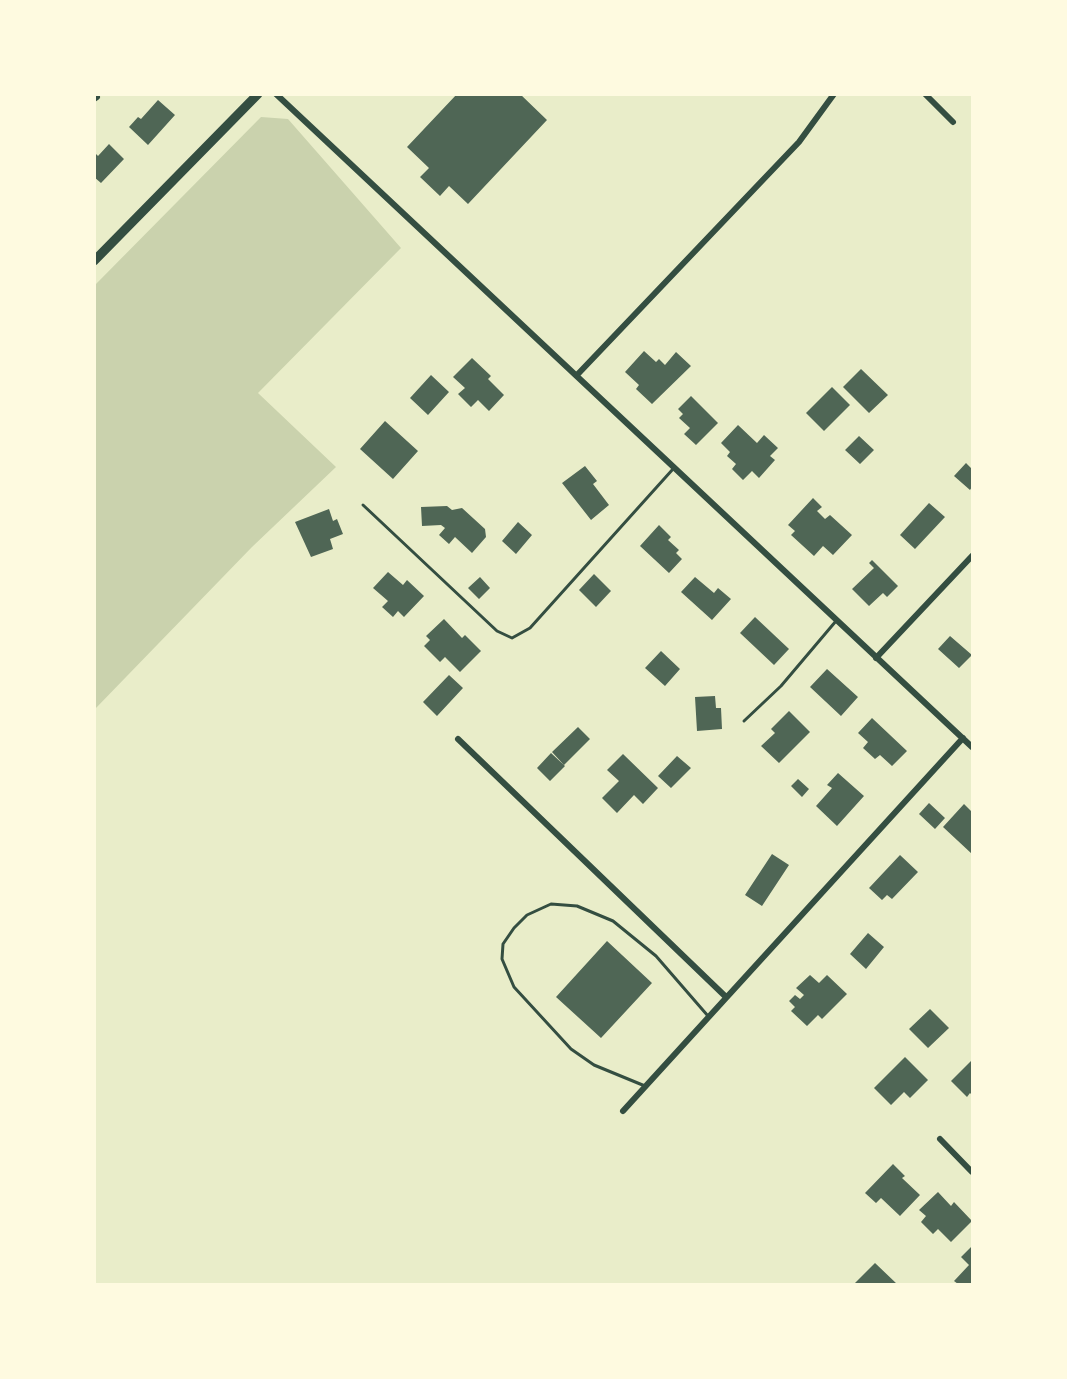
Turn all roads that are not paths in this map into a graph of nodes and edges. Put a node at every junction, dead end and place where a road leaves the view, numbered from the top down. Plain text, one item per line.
1 (258, 94) edge
2 (276, 94) edge
3 (834, 94) edge
4 (925, 94) edge
5 (953, 122) dead end
6 (94, 261) edge
7 (577, 375) junction
8 (673, 469) junction
9 (363, 506) dead end
10 (972, 556) edge
11 (836, 621) junction
12 (876, 658) junction
13 (744, 721) dead end
14 (963, 738) junction
15 (458, 739) dead end
16 (972, 747) edge
17 (726, 997) junction
18 (709, 1016) junction
19 (646, 1087) junction
20 (623, 1110) dead end
21 (940, 1138) dead end
22 (972, 1172) edge

1 - 6 main road
2 - 7 street
3 - 7 street
4 - 5 street
7 - 8 street
8 - 9 lane
8 - 11 street
10 - 12 street
11 - 12 street
11 - 13 lane
12 - 14 street
14 - 16 street
14 - 17 street
15 - 17 street
17 - 18 street
18 - 19 street
18 - 19 lane
19 - 20 street
21 - 22 street

